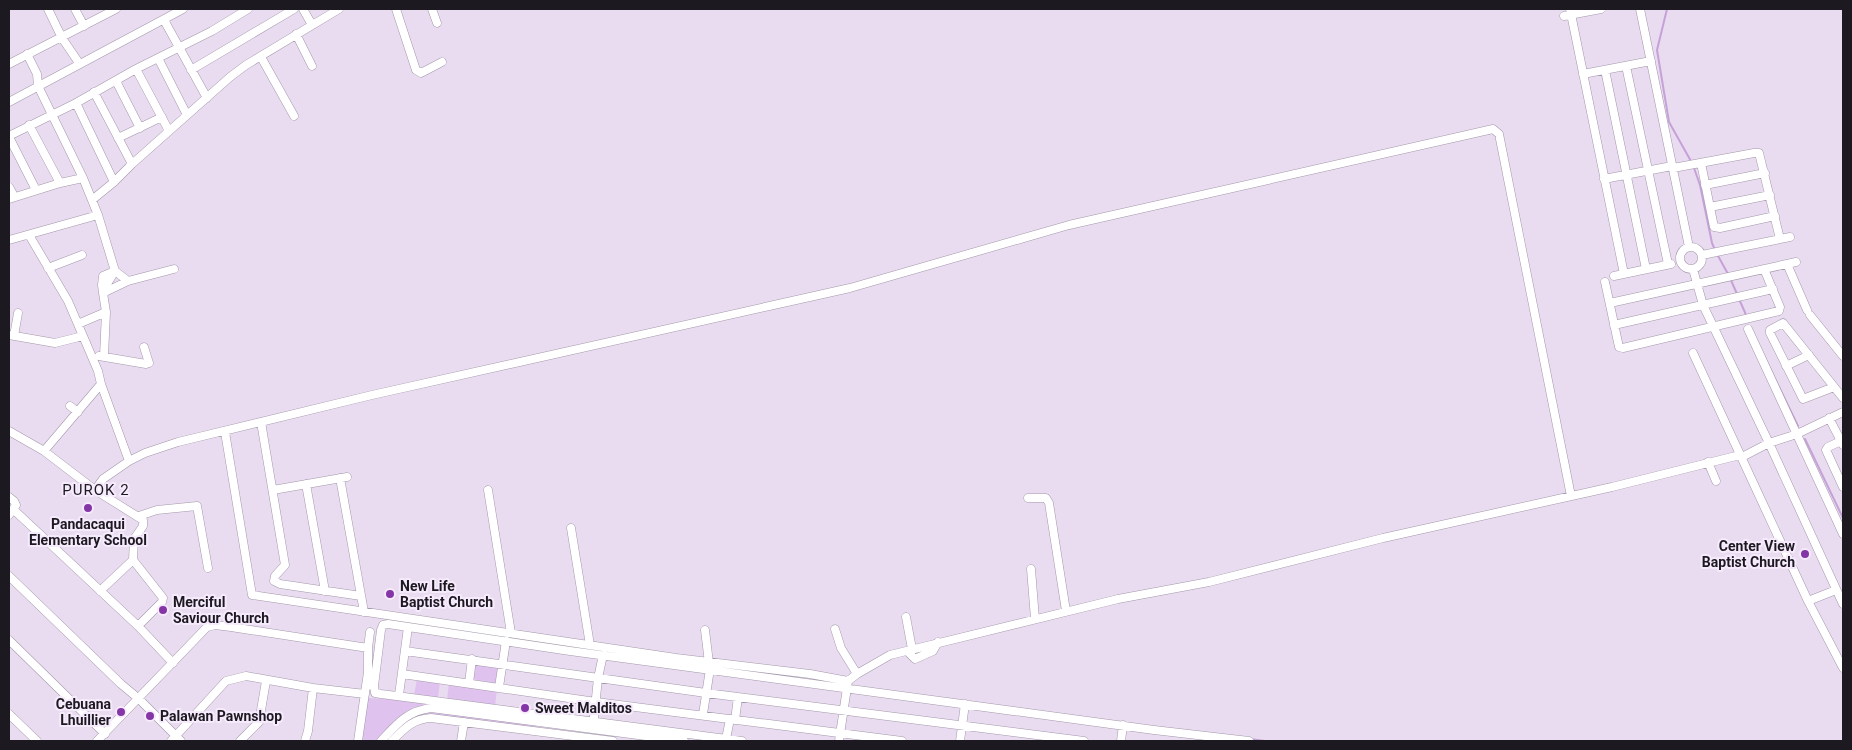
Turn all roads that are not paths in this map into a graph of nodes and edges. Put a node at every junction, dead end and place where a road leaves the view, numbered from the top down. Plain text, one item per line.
1 (48, 9) edge
2 (75, 9) edge
3 (116, 9) edge
4 (184, 9) edge
5 (248, 9) edge
6 (294, 9) edge
7 (303, 9) edge
8 (339, 9) edge
9 (396, 9) edge
10 (432, 9) edge
11 (1595, 9) edge
12 (1640, 9) edge
13 (1568, 13) edge
14 (164, 20) junction
15 (437, 23) dead end
16 (312, 25) junction
17 (84, 26) junction
18 (296, 34) junction
19 (62, 38) junction
20 (178, 48) junction
21 (27, 54) junction
22 (261, 57) junction
23 (158, 58) junction
24 (1650, 61) junction
25 (442, 62) dead end
26 (9, 64) edge
27 (79, 64) junction
28 (312, 66) dead end
29 (1626, 66) junction
30 (136, 69) junction
31 (191, 70) junction
32 (1606, 70) junction
33 (1583, 74) junction
34 (116, 81) junction
35 (38, 86) junction
36 (94, 92) junction
37 (207, 98) junction
38 (9, 102) edge
39 (76, 103) junction
40 (52, 114) junction
41 (187, 115) junction
42 (294, 116) dead end
43 (162, 117) junction
44 (29, 126) junction
45 (140, 128) junction
46 (169, 131) junction
47 (9, 137) edge
48 (118, 138) junction
49 (132, 164) junction
50 (1695, 164) junction
51 (1673, 167) junction
52 (1648, 171) junction
53 (1765, 173) junction
54 (1626, 175) junction
55 (84, 178) junction
56 (1604, 179) junction
57 (114, 182) junction
58 (60, 183) junction
59 (1705, 185) junction
60 (9, 187) edge
61 (36, 190) junction
62 (1770, 195) junction
63 (11, 198) edge
64 (92, 200) junction
65 (1710, 207) junction
66 (98, 216) junction
67 (1775, 216) junction
68 (29, 235) junction
69 (1790, 238) dead end
70 (1780, 239) junction
71 (9, 240) edge
72 (1689, 247) junction
73 (82, 255) dead end
74 (1702, 255) junction
75 (1680, 262) junction
76 (1796, 262) dead end
77 (1668, 264) junction
78 (1787, 264) junction
79 (48, 268) junction
80 (174, 269) dead end
81 (1646, 269) junction
82 (1693, 269) junction
83 (1764, 269) junction
84 (115, 271) junction
85 (1624, 274) junction
86 (1614, 276) dead end
87 (128, 281) junction
88 (1605, 282) dead end
89 (1696, 284) junction
90 (103, 289) junction
91 (1773, 289) junction
92 (1610, 303) junction
93 (1703, 305) junction
94 (106, 312) junction
95 (18, 313) dead end
96 (78, 324) junction
97 (1614, 325) junction
98 (1713, 326) junction
99 (1748, 329) dead end
100 (12, 335) edge
101 (82, 336) junction
102 (144, 347) dead end
103 (1693, 353) dead end
104 (92, 355) junction
105 (1809, 355) junction
106 (104, 356) junction
107 (1843, 356) edge
108 (1786, 366) junction
109 (101, 384) junction
110 (1834, 388) junction
111 (1843, 398) edge
112 (70, 406) dead end
113 (78, 412) junction
114 (1843, 412) edge
115 (1829, 418) junction
116 (261, 422) junction
117 (11, 432) edge
118 (225, 432) junction
119 (1796, 434) junction
120 (9, 442) edge
121 (1769, 443) junction
122 (1842, 443) edge
123 (44, 451) junction
124 (1741, 456) junction
125 (129, 461) junction
126 (1708, 462) junction
127 (1716, 481) dead end
128 (306, 484) junction
129 (1843, 487) edge
130 (95, 490) junction
131 (273, 490) junction
132 (488, 490) dead end
133 (1571, 496) junction
134 (9, 498) edge
135 (1028, 498) dead end
136 (11, 513) edge
137 (140, 516) junction
138 (571, 528) dead end
139 (1843, 534) edge
140 (133, 560) junction
141 (208, 568) dead end
142 (1031, 569) dead end
143 (9, 576) edge
144 (1836, 590) junction
145 (100, 591) junction
146 (325, 591) junction
147 (361, 596) junction
148 (1808, 601) junction
149 (1843, 604) edge
150 (1066, 611) junction
151 (364, 612) junction
152 (906, 617) dead end
153 (1035, 619) junction
154 (138, 626) junction
155 (408, 627) junction
156 (835, 629) dead end
157 (705, 630) dead end
158 (370, 632) dead end
159 (511, 634) junction
160 (9, 640) edge
161 (506, 641) junction
162 (590, 645) junction
163 (368, 648) junction
164 (909, 650) junction
165 (405, 651) junction
166 (603, 655) junction
167 (472, 659) junction
168 (173, 663) junction
169 (503, 665) junction
170 (710, 666) junction
171 (1843, 668) edge
172 (402, 674) junction
173 (857, 674) junction
174 (598, 678) junction
175 (266, 681) junction
176 (469, 683) junction
177 (848, 684) junction
178 (370, 685) junction
179 (499, 687) junction
180 (313, 688) junction
181 (706, 693) junction
182 (365, 694) junction
183 (399, 696) junction
184 (738, 696) junction
185 (139, 699) junction
186 (596, 702) junction
187 (965, 704) junction
188 (843, 710) junction
189 (9, 714) edge
190 (703, 714) junction
191 (732, 719) junction
192 (464, 722) junction
193 (1123, 725) junction
194 (594, 726) junction
195 (962, 726) junction
196 (106, 734) junction
197 (840, 737) edge
198 (176, 739) edge
199 (726, 739) junction
200 (592, 740) edge
201 (37, 741) edge
202 (98, 741) edge
203 (240, 741) edge
204 (305, 741) edge
205 (358, 741) edge
206 (381, 741) edge
207 (392, 741) edge
208 (462, 741) edge
209 (613, 741) edge
210 (684, 741) edge
211 (742, 741) edge
212 (902, 741) edge
213 (960, 741) edge
214 (1084, 741) edge
215 (1121, 741) edge
216 (1244, 741) edge

1 - 19 street
2 - 17 street
3 - 17 street
4 - 14 street
5 - 20 street
6 - 31 street
7 - 16 street
8 - 16 street
9 - 25 street
10 - 15 street
11 - 13 street
12 - 24 street
13 - 33 street
14 - 20 street
14 - 27 street
16 - 18 street
17 - 19 street
18 - 22 street
18 - 28 street
19 - 21 street
19 - 27 street
20 - 23 street
20 - 31 street
21 - 26 street
21 - 35 street
22 - 37 street
22 - 42 street
23 - 30 street
23 - 41 street
24 - 29 street
24 - 51 street
27 - 35 street
29 - 32 street
29 - 52 street
30 - 34 street
30 - 43 street
31 - 37 street
32 - 33 street
32 - 54 street
33 - 56 street
34 - 36 street
34 - 45 street
35 - 38 street
35 - 40 street
36 - 39 street
36 - 48 street
37 - 41 street
39 - 40 street
39 - 57 street
40 - 44 street
40 - 55 street
41 - 46 street
43 - 45 street
43 - 46 street
44 - 47 street
44 - 58 street
45 - 48 street
46 - 49 street
47 - 61 street
48 - 49 street
49 - 57 street
50 - 51 street
50 - 53 street
50 - 59 street
51 - 52 street
51 - 72 street
52 - 54 street
52 - 77 street
53 - 59 street
53 - 62 street
54 - 56 street
54 - 81 street
55 - 58 street
55 - 64 street
56 - 85 street
57 - 64 street
58 - 61 street
59 - 65 street
60 - 63 street
61 - 63 street
62 - 65 street
62 - 67 street
64 - 66 street
65 - 67 street
66 - 68 street
66 - 84 street
67 - 70 street
68 - 71 street
68 - 79 street
69 - 70 street
70 - 74 street
72 - 74 street
72 - 75 street
73 - 79 street
74 - 82 street
75 - 77 street
75 - 82 street
76 - 78 street
77 - 81 street
78 - 83 street
78 - 107 street
79 - 96 street
80 - 87 street
81 - 85 street
82 - 89 street
83 - 89 street
83 - 91 street
84 - 87 street
84 - 90 street
85 - 86 street
87 - 90 street
88 - 92 street
89 - 92 street
89 - 93 street
90 - 94 street
91 - 93 street
91 - 98 street
92 - 97 street
93 - 97 street
93 - 98 street
94 - 96 street
94 - 106 street
95 - 100 street
96 - 101 street
97 - 98 street
98 - 121 street
99 - 119 street
100 - 101 street
101 - 104 street
102 - 106 street
103 - 124 street
104 - 106 street
104 - 109 street
105 - 108 street
105 - 108 street
105 - 110 street
108 - 110 street
109 - 113 street
109 - 125 street
110 - 111 street
112 - 113 street
113 - 123 street
114 - 115 street
115 - 119 street
115 - 122 street
116 - 118 street
116 - 131 street
116 - 133 street
117 - 120 street
117 - 123 street
118 - 125 street
118 - 151 street
119 - 121 street
119 - 139 street
121 - 124 street
121 - 144 street
122 - 129 street
123 - 130 street
124 - 126 street
124 - 148 street
125 - 130 street
126 - 127 street
126 - 133 street
128 - 131 street
128 - 146 street
128 - 147 street
130 - 137 street
131 - 146 street
132 - 159 street
133 - 150 street
134 - 136 street
135 - 150 street
136 - 145 street
137 - 140 street
137 - 141 street
138 - 162 street
140 - 145 street
140 - 154 street
142 - 153 street
143 - 185 street
144 - 148 street
144 - 149 street
145 - 154 street
146 - 147 street
147 - 151 street
148 - 171 street
150 - 153 street
151 - 159 street
152 - 164 street
153 - 164 street
154 - 168 street
155 - 161 street
155 - 165 street
155 - 178 street
156 - 173 street
157 - 170 street
158 - 163 street
159 - 162 street
160 - 196 street
161 - 166 street
161 - 169 street
162 - 170 street
163 - 168 street
163 - 178 street
164 - 173 street
165 - 167 street
165 - 172 street
166 - 170 street
166 - 174 street
167 - 169 street
167 - 176 street
168 - 185 street
169 - 174 street
169 - 179 street
170 - 177 street
170 - 181 street
172 - 176 street
172 - 183 street
173 - 177 street
174 - 181 street
174 - 186 street
175 - 180 street
175 - 198 street
175 - 203 street
176 - 179 street
177 - 187 street
177 - 188 street
178 - 182 street
178 - 183 street
179 - 186 street
180 - 182 street
180 - 204 street
181 - 184 street
181 - 190 street
182 - 205 street
183 - 194 street
184 - 188 street
184 - 191 street
185 - 196 street
185 - 198 street
186 - 190 street
186 - 194 street
187 - 193 street
187 - 195 street
188 - 195 street
188 - 197 street
189 - 201 street
190 - 191 street
191 - 197 street
191 - 199 street
192 - 200 street
192 - 207 street
192 - 208 street
193 - 215 street
193 - 216 street
194 - 199 street
194 - 200 street
194 - 206 street
194 - 210 street
195 - 213 street
195 - 214 street
196 - 202 street
197 - 212 street
199 - 211 street
200 - 209 street

